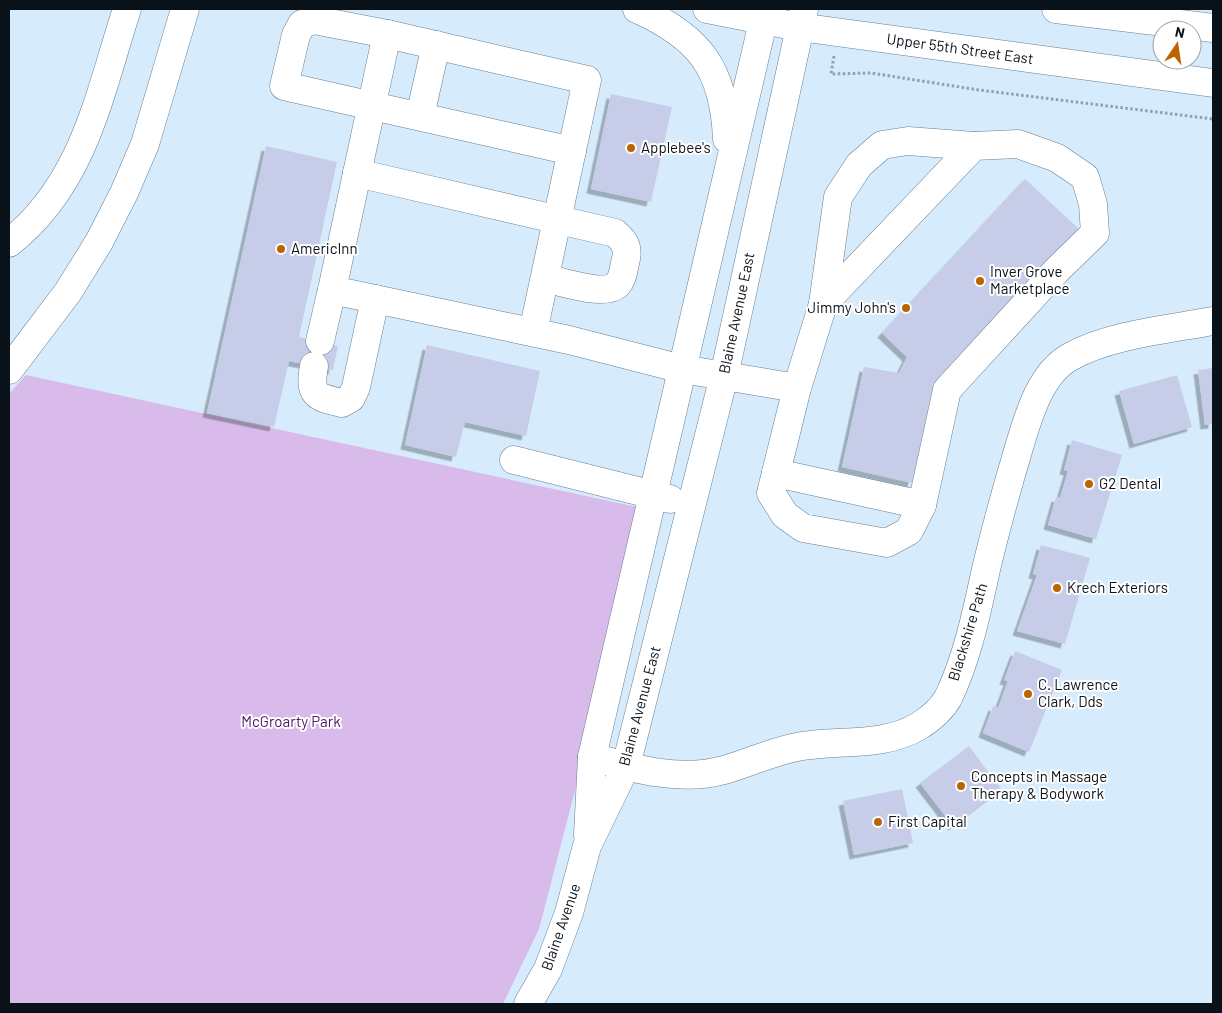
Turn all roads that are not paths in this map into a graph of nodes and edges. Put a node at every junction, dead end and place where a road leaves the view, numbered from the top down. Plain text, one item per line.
1 (127, 9) edge
2 (185, 9) edge
3 (637, 9) edge
4 (707, 9) edge
5 (1056, 9) edge
6 (764, 14) edge
7 (801, 18) edge
8 (1213, 28) edge
9 (387, 34) junction
10 (436, 45) junction
11 (1213, 83) edge
12 (372, 106) junction
13 (420, 116) junction
14 (974, 146) junction
15 (572, 151) junction
16 (728, 169) junction
17 (357, 173) junction
18 (557, 219) junction
19 (9, 242) edge
20 (545, 278) junction
21 (332, 290) junction
22 (375, 298) junction
23 (823, 304) junction
24 (1213, 321) edge
25 (533, 332) junction
26 (682, 369) junction
27 (9, 370) edge
28 (724, 376) junction
29 (797, 388) junction
30 (514, 460) dead end
31 (776, 473) junction
32 (653, 495) junction
33 (692, 504) junction
34 (922, 505) junction
35 (592, 758) junction
36 (626, 766) junction
37 (587, 846) junction
38 (528, 1004) edge

1 - 19 main road
2 - 27 main road
3 - 16 main road
4 - 6 main road, Upper 55th Street East
5 - 8 main road
6 - 7 main road, Upper 55th Street East
6 - 16 main road
7 - 11 main road, Upper 55th Street East
7 - 28 main road, Blaine Avenue East
9 - 10 main road
9 - 12 main road
9 - 12 main road
10 - 13 main road
10 - 15 main road
12 - 13 main road
12 - 17 main road
13 - 15 main road
14 - 23 main road
14 - 23 main road
14 - 34 main road
15 - 18 main road
16 - 26 main road
17 - 18 main road
17 - 21 main road
18 - 20 main road
18 - 20 main road
20 - 25 main road
21 - 22 main road
21 - 22 main road
22 - 25 main road
23 - 29 main road
24 - 36 main road, Blackshire Path
25 - 26 main road
26 - 28 main road
26 - 32 main road
28 - 29 main road
28 - 33 main road, Blaine Avenue East
29 - 31 main road
30 - 32 main road
31 - 34 main road
31 - 34 main road
32 - 33 main road
32 - 35 main road
33 - 36 main road, Blaine Avenue East
35 - 36 main road, Blackshire Path
35 - 37 main road
36 - 37 main road, Blaine Avenue East
37 - 38 main road, Blaine Avenue

